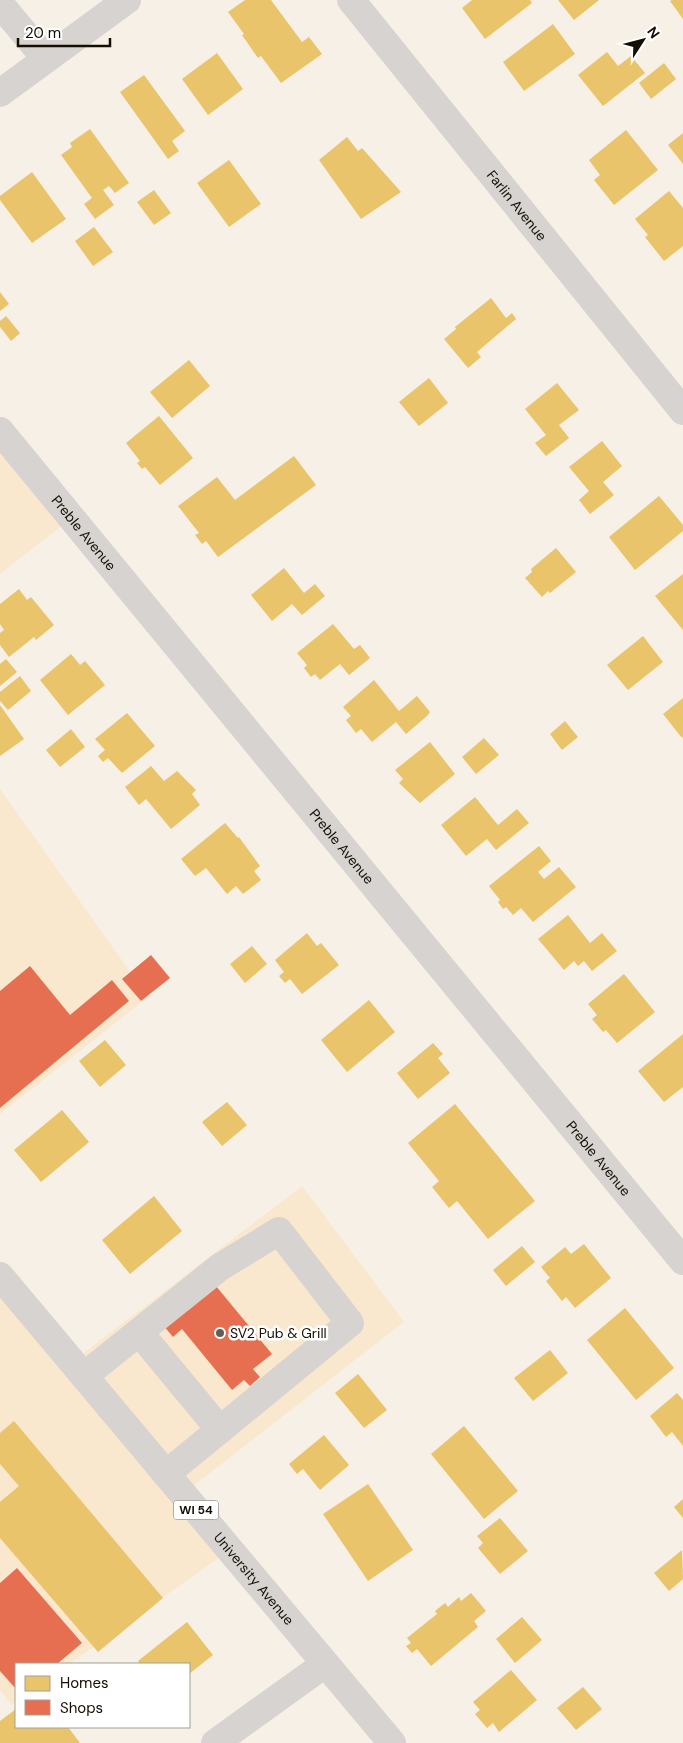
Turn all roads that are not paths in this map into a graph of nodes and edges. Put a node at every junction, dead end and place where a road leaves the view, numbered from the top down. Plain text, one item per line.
1 (128, 0) edge
2 (351, 0) edge
3 (0, 4) edge
4 (46, 60) junction
5 (0, 93) edge
6 (683, 411) edge
7 (0, 431) edge
8 (9, 459) edge
9 (683, 1261) edge
10 (0, 1276) edge
11 (139, 1332) junction
12 (84, 1376) junction
13 (220, 1430) junction
14 (166, 1474) junction
15 (325, 1664) junction
16 (215, 1743) edge
17 (392, 1743) edge

1 - 4 street
2 - 6 street, Farlin Avenue
3 - 4 street
4 - 5 street
7 - 8 street, Preble Avenue
8 - 9 street, Preble Avenue
10 - 12 street, University Avenue / WI 54
11 - 12 street
11 - 13 street
11 - 13 street
12 - 14 street, University Avenue / WI 54
13 - 14 street
14 - 15 street, University Avenue / WI 54
15 - 16 street
15 - 17 street, University Avenue / WI 54

